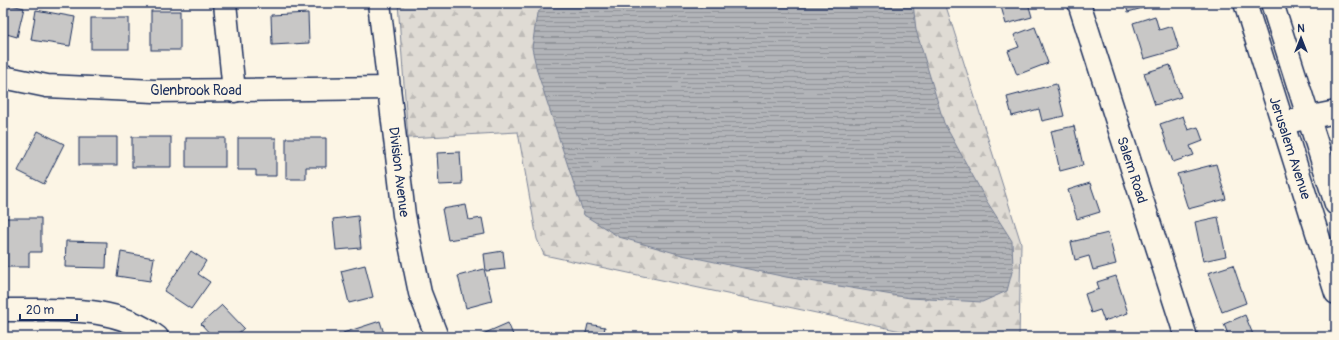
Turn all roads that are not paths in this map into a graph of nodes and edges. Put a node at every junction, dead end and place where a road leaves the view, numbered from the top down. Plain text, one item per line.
1 (225, 3) edge
2 (379, 3) edge
3 (1079, 3) edge
4 (1245, 3) edge
5 (1272, 3) edge
6 (4, 80) edge
7 (389, 88) junction
8 (234, 91) junction
9 (1336, 112) edge
10 (1308, 118) junction
11 (1282, 123) junction
12 (1336, 204) edge
13 (1336, 293) edge
14 (3, 310) edge
15 (157, 337) edge
16 (437, 337) edge
17 (1186, 337) edge

1 - 8 street
2 - 7 street, Division Avenue
3 - 17 street, Salem Road
4 - 11 street, Jerusalem Avenue
5 - 10 street, Jerusalem Avenue
6 - 8 street, Glenbrook Road
7 - 8 street, Glenbrook Road
7 - 16 street, Division Avenue
9 - 10 street
10 - 11 street
10 - 12 street, Jerusalem Avenue
11 - 13 street, Jerusalem Avenue
14 - 15 street

